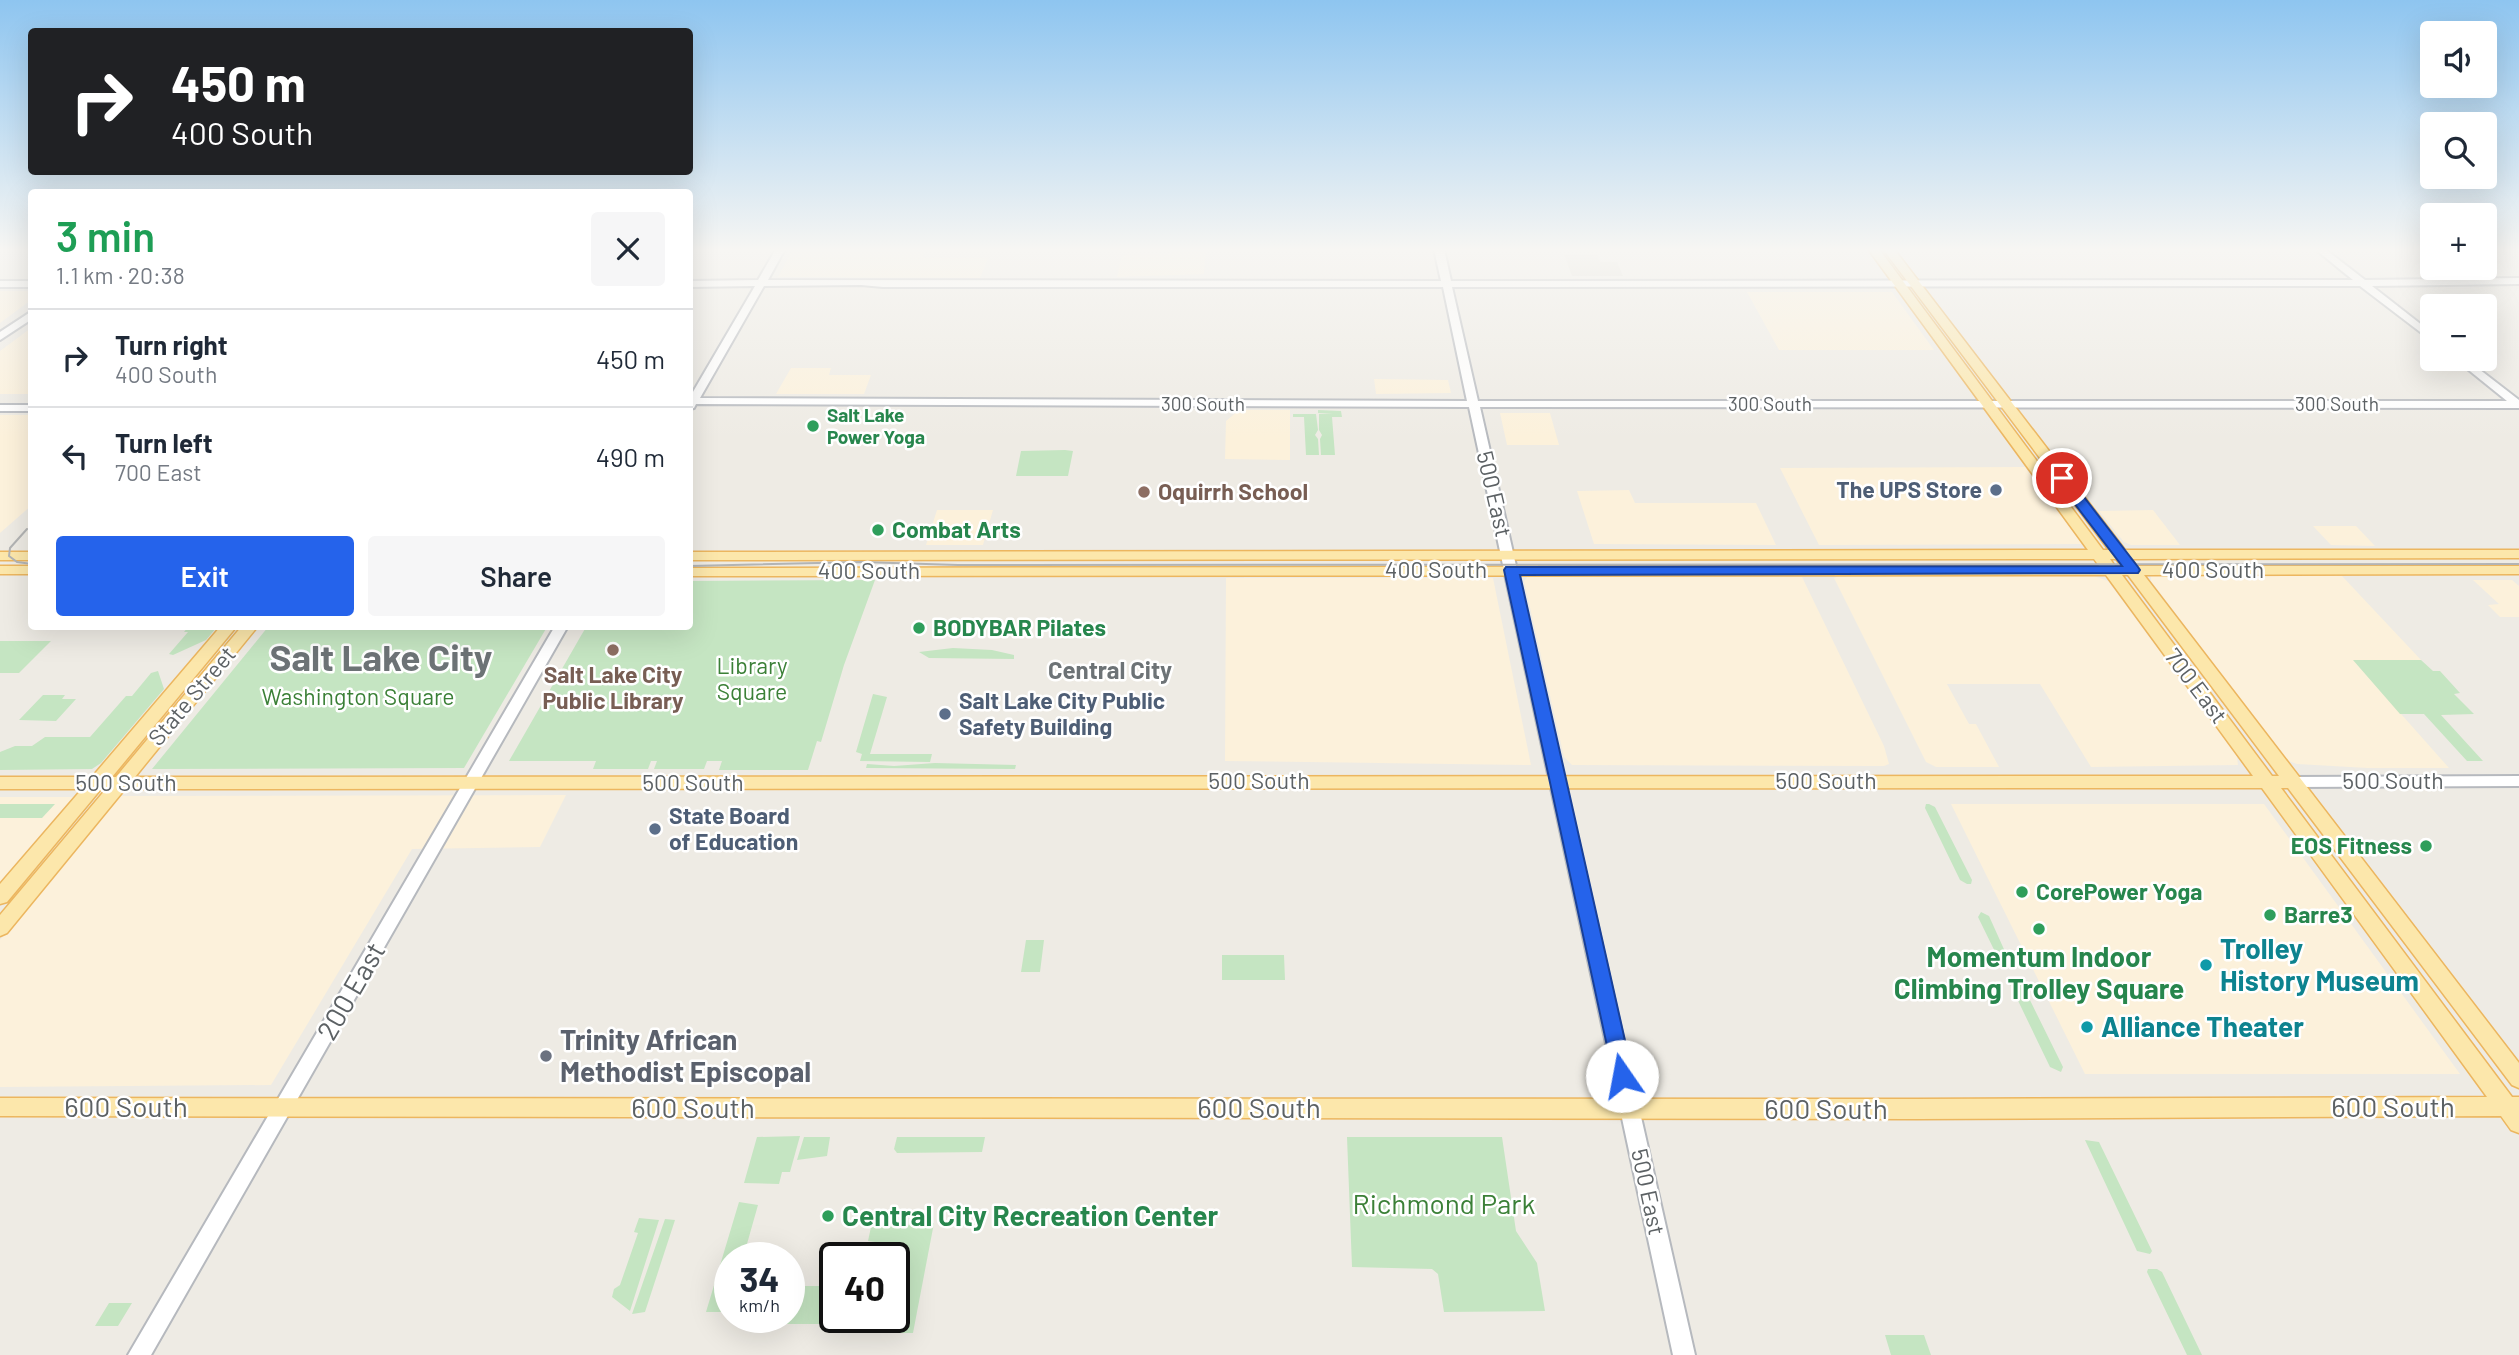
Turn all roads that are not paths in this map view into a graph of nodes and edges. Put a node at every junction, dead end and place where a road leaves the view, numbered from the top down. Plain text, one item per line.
1 (744, 312) edge
2 (1453, 312) edge
3 (1920, 312) edge
4 (1935, 312) edge
5 (2400, 312) edge
6 (28, 317) edge
7 (2420, 328) edge
8 (0, 337) edge
9 (2475, 371) edge
10 (693, 399) edge
11 (0, 401) edge
12 (693, 404) edge
13 (1474, 404) junction
14 (1987, 404) junction
15 (2005, 404) junction
16 (2518, 404) edge
17 (28, 405) edge
18 (28, 405) edge
19 (0, 408) edge
20 (1508, 554) junction
21 (2098, 554) junction
22 (2120, 554) junction
23 (2519, 554) edge
24 (0, 556) edge
25 (28, 556) edge
26 (693, 556) edge
27 (0, 570) edge
28 (28, 570) edge
29 (1511, 570) junction
30 (2110, 570) junction
31 (2133, 570) junction
32 (2519, 570) edge
33 (693, 572) edge
34 (227, 630) edge
35 (248, 630) edge
36 (560, 630) edge
37 (1558, 781) junction
38 (2519, 781) edge
39 (2267, 782) junction
40 (2293, 782) junction
41 (0, 783) edge
42 (96, 783) junction
43 (120, 783) junction
44 (471, 784) junction
45 (0, 897) edge
46 (0, 928) edge
47 (2519, 1079) edge
48 (0, 1107) edge
49 (284, 1108) junction
50 (1629, 1108) junction
51 (2515, 1112) edge
52 (139, 1355) edge
53 (1684, 1355) edge

1 - 10 street
2 - 13 street, 500 East
3 - 14 main road, 700 East
4 - 15 main road, 700 East
5 - 7 street
6 - 8 street
9 - 16 street
11 - 17 street
12 - 13 street, 300 South
13 - 14 street, 300 South
13 - 20 street, 500 East
14 - 15 street, 300 South
14 - 21 main road, 700 East
15 - 16 street, 300 South
15 - 22 main road, 700 East
18 - 19 street
20 - 21 main road, 400 South
20 - 26 main road, 400 South
20 - 29 street, 500 East
21 - 22 main road, 400 South
21 - 30 main road, 700 East
22 - 23 main road, 400 South
22 - 31 main road, 700 East
24 - 25 main road
27 - 28 main road
29 - 30 main road, 400 South
29 - 33 main road, 400 South
29 - 37 street, 500 East
30 - 31 main road, 400 South
30 - 39 main road, 700 East
31 - 32 main road, 400 South
31 - 40 main road, 700 East
34 - 42 main road, State Street
35 - 43 main road, State Street
36 - 44 street, 200 East
37 - 39 main road, 500 South
37 - 44 main road, 500 South
37 - 50 street, 500 East
38 - 40 street, 500 South
39 - 40 main road, 500 South
39 - 51 main road, 700 East
40 - 47 main road, 700 East
41 - 42 main road, 500 South
42 - 43 main road, 500 South
42 - 45 main road, State Street
43 - 44 main road, 500 South
43 - 46 main road, State Street
44 - 49 street, 200 East
48 - 49 main road, 600 South
49 - 50 main road, 600 South
49 - 52 street, 200 East
50 - 51 main road, 600 South
50 - 53 street, 500 East

